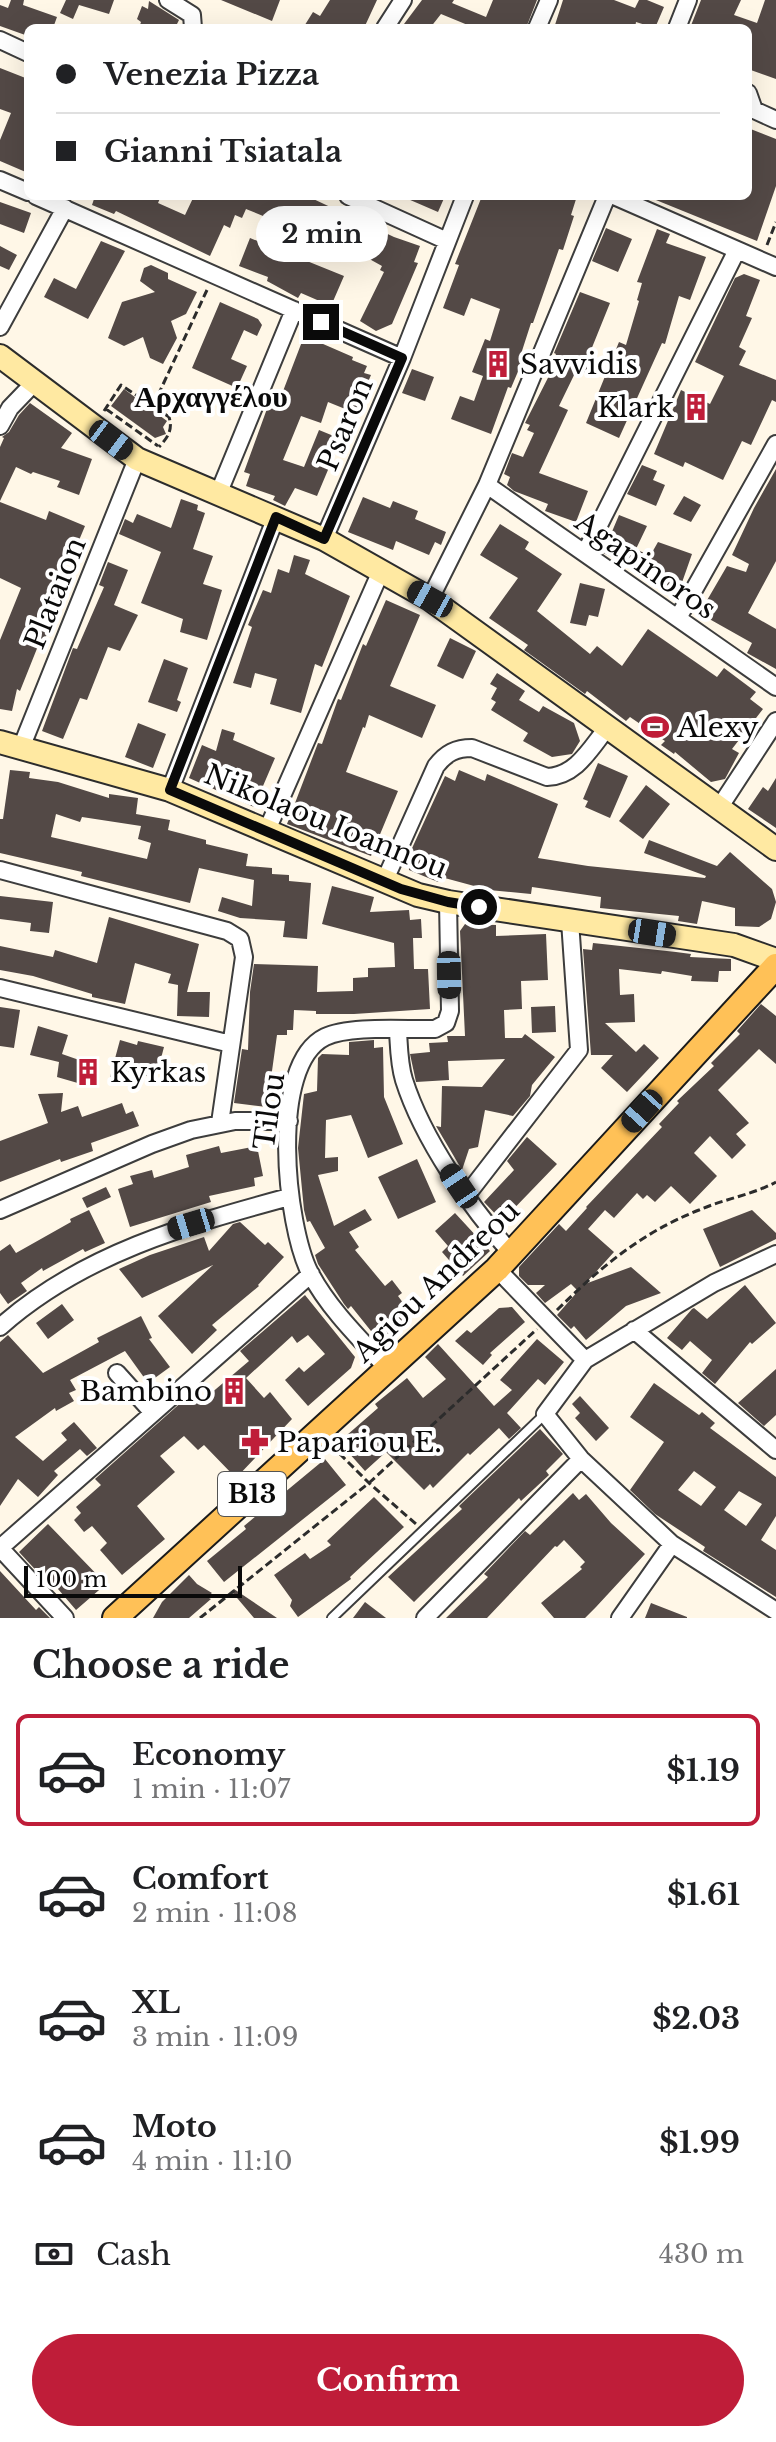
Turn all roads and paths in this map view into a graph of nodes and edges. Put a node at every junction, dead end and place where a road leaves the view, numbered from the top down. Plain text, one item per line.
1 (168, 0) edge
2 (403, 0) edge
3 (549, 0) edge
4 (688, 0) edge
5 (193, 24) edge
6 (388, 24) edge
7 (539, 24) edge
8 (679, 24) edge
9 (0, 40) edge
10 (24, 51) edge
11 (752, 104) edge
12 (776, 120) edge
13 (0, 180) edge
14 (24, 190) edge
15 (46, 200) edge
16 (357, 200) edge
17 (463, 200) edge
18 (605, 200) edge
19 (623, 200) edge
20 (65, 208) junction
21 (776, 222) edge
22 (447, 241) junction
23 (737, 250) junction
24 (768, 263) edge
25 (215, 275) junction
26 (294, 310) junction
27 (0, 327) edge
28 (0, 356) edge
29 (402, 358) junction
30 (35, 382) junction
31 (153, 406) junction
32 (0, 426) edge
33 (776, 444) edge
34 (137, 459) junction
35 (487, 485) junction
36 (219, 492) junction
37 (276, 517) junction
38 (324, 539) junction
39 (585, 553) junction
40 (381, 571) junction
41 (430, 599) junction
42 (678, 618) junction
43 (776, 687) edge
44 (776, 721) edge
45 (607, 728) junction
46 (10, 745) edge
47 (170, 790) junction
48 (719, 808) junction
49 (267, 830) junction
50 (776, 849) edge
51 (0, 870) edge
52 (384, 882) junction
53 (448, 902) junction
54 (570, 921) junction
55 (776, 963) edge
56 (0, 988) edge
57 (398, 1031) junction
58 (231, 1044) junction
59 (289, 1121) junction
60 (220, 1123) junction
61 (776, 1182) edge
62 (466, 1196) junction
63 (289, 1197) junction
64 (0, 1210) edge
65 (776, 1254) edge
66 (504, 1262) junction
67 (311, 1274) junction
68 (546, 1320) junction
69 (0, 1327) edge
70 (634, 1330) junction
71 (585, 1360) junction
72 (387, 1368) junction
73 (117, 1373) dead end
74 (153, 1413) junction
75 (545, 1414) junction
76 (319, 1434) junction
77 (773, 1442) edge
78 (581, 1459) junction
79 (369, 1483) junction
80 (424, 1530) junction
81 (672, 1544) junction
82 (0, 1548) edge
83 (776, 1611) edge
84 (65, 1618) edge
85 (115, 1618) edge
86 (200, 1618) edge
87 (332, 1618) edge
88 (425, 1618) edge
89 (620, 1618) edge

1 - 5 street
2 - 6 street
3 - 7 street
4 - 8 street
9 - 10 street
11 - 12 street
13 - 14 street
15 - 20 street
16 - 22 street
17 - 22 street, Psaron
18 - 35 street
19 - 23 street
20 - 25 street
20 - 27 street
21 - 24 path
22 - 29 street, Psaron
23 - 24 street
23 - 39 street
25 - 26 street
25 - 31 path
26 - 29 street
26 - 36 street
28 - 30 street
29 - 38 street, Psaron
30 - 32 street
30 - 34 street
31 - 31 path
33 - 42 street
34 - 36 street
34 - 46 street, Plataion
35 - 39 street, Agapinoros
35 - 41 street
36 - 37 street
37 - 38 street
37 - 47 street
38 - 40 street
39 - 42 street, Agapinoros
40 - 41 street
40 - 49 street
41 - 45 street
42 - 43 street, Agapinoros
44 - 48 street
45 - 48 street
45 - 52 street
46 - 47 street, Nikolaou Ioannou
47 - 49 street, Nikolaou Ioannou
48 - 50 street
49 - 52 street, Nikolaou Ioannou
51 - 58 street
52 - 53 street, Nikolaou Ioannou
53 - 54 street, Nikolaou Ioannou
53 - 57 street, Tilou
54 - 55 street, Nikolaou Ioannou
54 - 62 street
55 - 66 main road, Agiou Andreou / B13
56 - 58 street
57 - 59 street, Tilou
57 - 62 street
58 - 60 street
59 - 60 street
59 - 63 street, Tilou
60 - 64 street
61 - 68 path
62 - 66 street
63 - 67 street, Tilou
63 - 69 street
65 - 70 street
66 - 68 street
66 - 72 main road, Agiou Andreou / B13
67 - 72 street, Tilou
67 - 74 street
68 - 71 street
68 - 79 path
70 - 71 street
70 - 77 street
71 - 75 street
72 - 76 main road, Agiou Andreou / B13
73 - 74 street
74 - 82 street
75 - 78 street
75 - 80 lane
76 - 79 path
76 - 85 main road, Agiou Andreou / B13
78 - 81 street
78 - 88 street
79 - 80 path
79 - 86 path
80 - 87 lane
81 - 83 street
81 - 89 street
82 - 84 street

